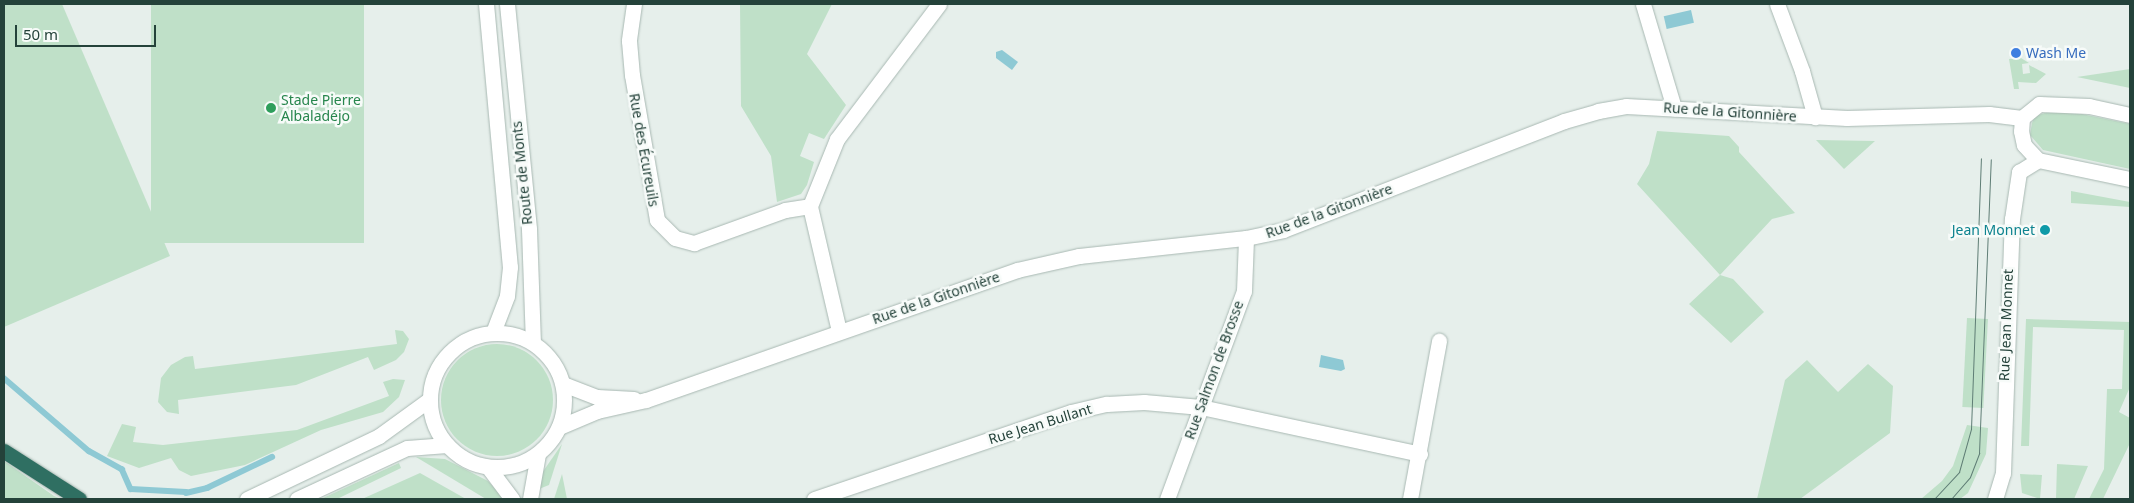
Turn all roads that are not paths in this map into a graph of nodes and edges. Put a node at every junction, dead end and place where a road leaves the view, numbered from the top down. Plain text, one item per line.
1 (486, 4) edge
2 (506, 4) edge
3 (634, 4) edge
4 (939, 4) edge
5 (1643, 4) edge
6 (1777, 4) edge
7 (1674, 108) junction
8 (2130, 114) edge
9 (1815, 117) junction
10 (2022, 118) junction
11 (2038, 160) junction
12 (2130, 179) edge
13 (810, 206) junction
14 (1246, 238) junction
15 (839, 331) junction
16 (493, 332) junction
17 (1439, 341) dead end
18 (533, 342) junction
19 (563, 384) junction
20 (430, 398) junction
21 (646, 400) junction
22 (1201, 407) junction
23 (559, 428) junction
24 (447, 444) junction
25 (4, 451) edge
26 (538, 454) junction
27 (1420, 454) junction
28 (488, 467) junction
29 (79, 499) edge
30 (247, 499) edge
31 (297, 499) edge
32 (512, 499) edge
33 (530, 499) edge
34 (814, 499) edge
35 (1167, 499) edge
36 (1410, 499) edge
37 (1995, 499) edge

1 - 16 street, Route de Monts
2 - 18 street, Route de Monts
3 - 13 street, Rue des Écureuils
4 - 13 street
5 - 7 street
6 - 9 street
7 - 9 street, Rue de la Gitonnière
7 - 14 street, Rue de la Gitonnière
8 - 10 street
9 - 10 street, Rue de la Gitonnière
10 - 11 street
11 - 12 street
11 - 37 street, Rue Jean Monnet
13 - 15 street
14 - 15 street, Rue de la Gitonnière
14 - 22 street, Rue Salmon de Brosse
15 - 21 street, Rue de la Gitonnière
16 - 18 street
16 - 20 street
17 - 27 street
18 - 19 street
19 - 21 street, Rue de la Gitonnière
19 - 23 street
20 - 24 street
20 - 30 street
21 - 23 street, Rue de la Gitonnière
22 - 27 street, Rue Jean Bullant
22 - 34 street, Rue Jean Bullant
22 - 35 street, Rue Salmon de Brosse
23 - 26 street
24 - 28 street
24 - 31 street
25 - 29 highway
26 - 28 street
26 - 33 street
27 - 36 street
28 - 32 street

